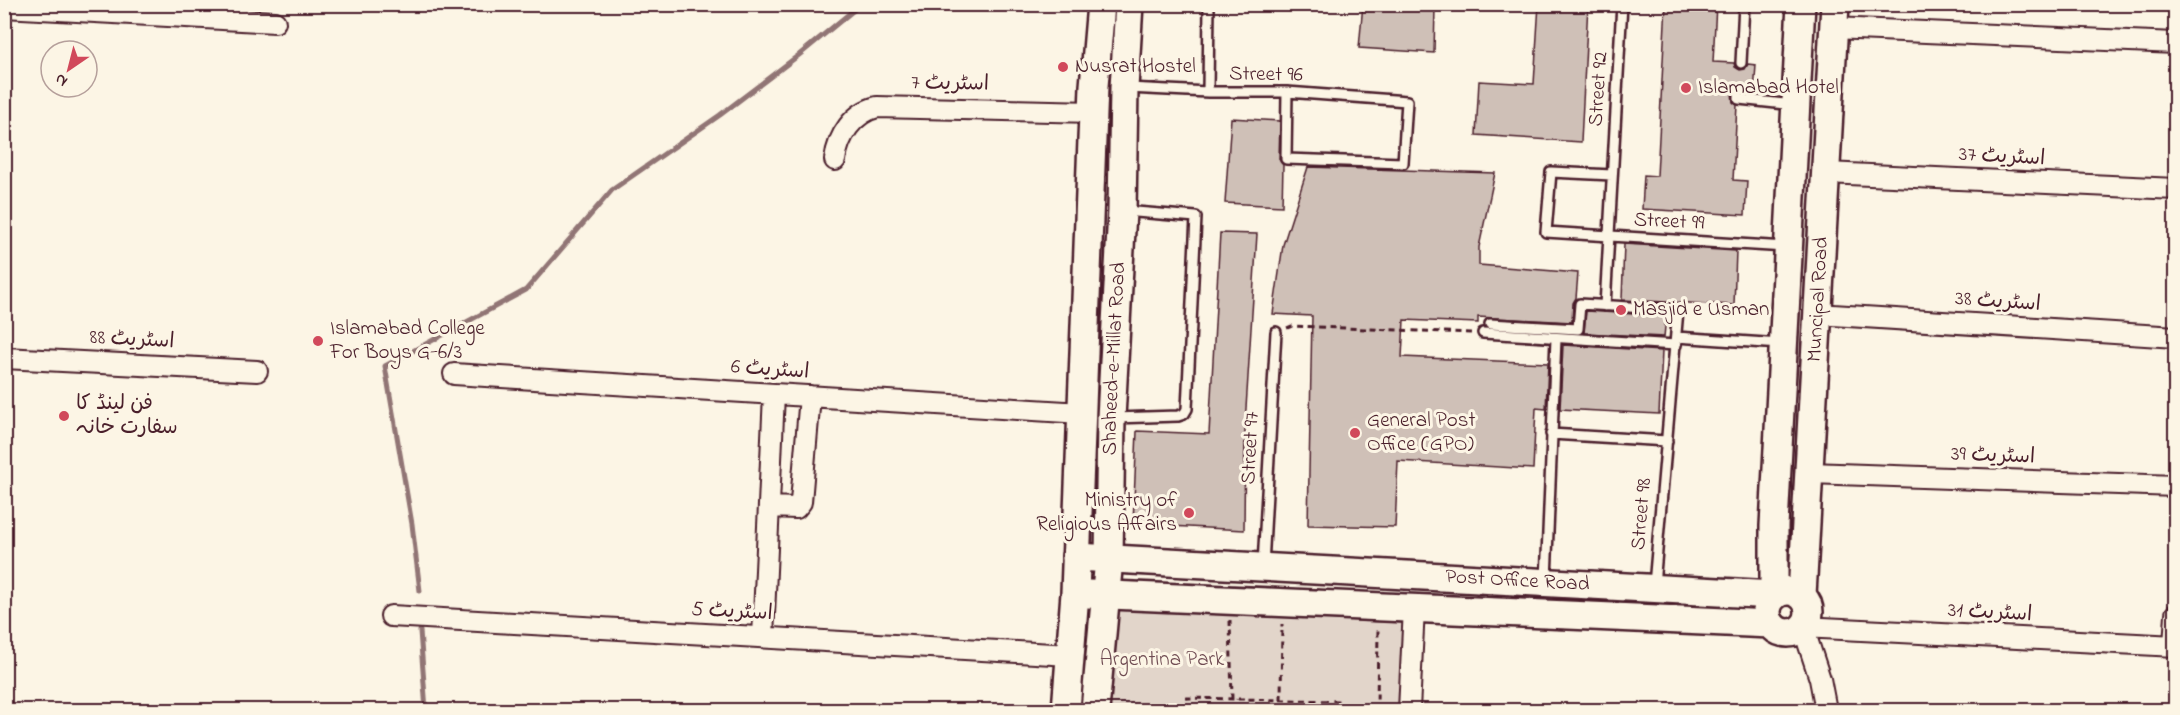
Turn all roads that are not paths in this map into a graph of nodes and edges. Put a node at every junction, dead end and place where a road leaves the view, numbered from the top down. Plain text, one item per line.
1 (1101, 4) edge
2 (1129, 4) edge
3 (1209, 4) edge
4 (1622, 4) edge
5 (1744, 4) edge
6 (1801, 4) edge
7 (4, 6) edge
8 (1834, 16) edge
9 (275, 22) dead end
10 (2175, 44) edge
11 (1741, 63) dead end
12 (1124, 88) junction
13 (1208, 92) junction
14 (1287, 92) junction
15 (1739, 93) dead end
16 (1094, 99) junction
17 (1796, 106) junction
18 (835, 160) dead end
19 (1826, 173) junction
20 (1612, 175) junction
21 (2175, 189) edge
22 (1122, 211) junction
23 (1610, 236) junction
24 (1789, 247) junction
25 (1605, 306) junction
26 (1817, 314) junction
27 (1490, 324) dead end
28 (1276, 332) road end
29 (1483, 333) road end
30 (2175, 337) edge
31 (1556, 339) junction
32 (1676, 341) junction
33 (1783, 344) junction
34 (4, 358) edge
35 (257, 371) dead end
36 (454, 374) dead end
37 (774, 394) junction
38 (810, 396) junction
39 (1082, 413) junction
40 (1111, 418) junction
41 (1551, 434) junction
42 (1667, 441) junction
43 (1810, 473) junction
44 (2175, 486) edge
45 (769, 507) junction
46 (1774, 555) junction
47 (1076, 557) junction
48 (1109, 559) junction
49 (1263, 567) junction
50 (1546, 583) junction
51 (1653, 590) junction
52 (1075, 593) junction
53 (1738, 593) junction
54 (1106, 595) junction
55 (1774, 595) junction
56 (1802, 595) junction
57 (1271, 602) junction
58 (1414, 609) junction
59 (2175, 614) edge
60 (391, 616) dead end
61 (1771, 624) junction
62 (1803, 627) junction
63 (763, 637) junction
64 (2175, 646) edge
65 (1070, 655) junction
66 (1066, 711) edge
67 (1095, 711) edge
68 (1409, 711) edge
69 (1826, 711) edge

1 - 16 street, Shaheed-e-Millat Road
2 - 12 street, Shaheed-e-Millat Road
3 - 13 lane
4 - 20 lane, Street 92
5 - 11 lane
6 - 17 street
7 - 9 street
8 - 10 street
8 - 19 street, Muncipal Road
12 - 13 lane, Street 96
12 - 16 street
12 - 22 street, Shaheed-e-Millat Road
13 - 14 lane, Street 96
14 - 14 lane, Street 96
15 - 17 lane
16 - 18 street, اسٹریٹ 7
16 - 39 street, Shaheed-e-Millat Road
17 - 24 street
19 - 21 street, اسٹریٹ 37
19 - 26 street, Muncipal Road
20 - 23 lane, Street 92
20 - 23 lane, Street 99
22 - 40 street, Shaheed-e-Millat Road
22 - 40 lane
23 - 24 lane, Street 99
23 - 25 lane, Street 92
24 - 33 street
25 - 27 lane
25 - 32 lane, Street 98
26 - 30 street, اسٹریٹ 38
26 - 43 street, Muncipal Road
28 - 49 lane, Street 97
29 - 31 lane
31 - 32 lane
31 - 41 lane
32 - 33 lane
32 - 42 lane, Street 98
33 - 46 street
34 - 35 street, اسٹریٹ 88
36 - 37 street, اسٹریٹ 6
37 - 38 street, اسٹریٹ 6
37 - 45 street
38 - 39 street, اسٹریٹ 6
38 - 45 street
39 - 47 street, Shaheed-e-Millat Road
40 - 48 street, Shaheed-e-Millat Road
41 - 42 lane
41 - 50 lane
42 - 51 lane, Street 98
43 - 44 street, اسٹریٹ 39
43 - 56 street, Muncipal Road
45 - 63 street
46 - 53 street
46 - 55 street
47 - 48 street, Post Office Road
47 - 52 street, Shaheed-e-Millat Road
48 - 49 street, Post Office Road
48 - 54 street, Shaheed-e-Millat Road
49 - 50 street, Post Office Road
49 - 57 street
50 - 51 street, Post Office Road
51 - 53 street, Post Office Road
52 - 54 street, Post Office Road
52 - 65 street, Shaheed-e-Millat Road
53 - 55 street, Post Office Road
54 - 57 street, Post Office Road
54 - 67 street, Shaheed-e-Millat Road
55 - 56 street
55 - 61 street
56 - 62 street
57 - 58 street, Post Office Road
58 - 61 street, Post Office Road
58 - 68 street
59 - 64 street
60 - 63 street, اسٹریٹ 5
61 - 62 street
62 - 64 street, اسٹریٹ 31
62 - 69 street
63 - 65 street, اسٹریٹ 5
65 - 66 street, Shaheed-e-Millat Road

